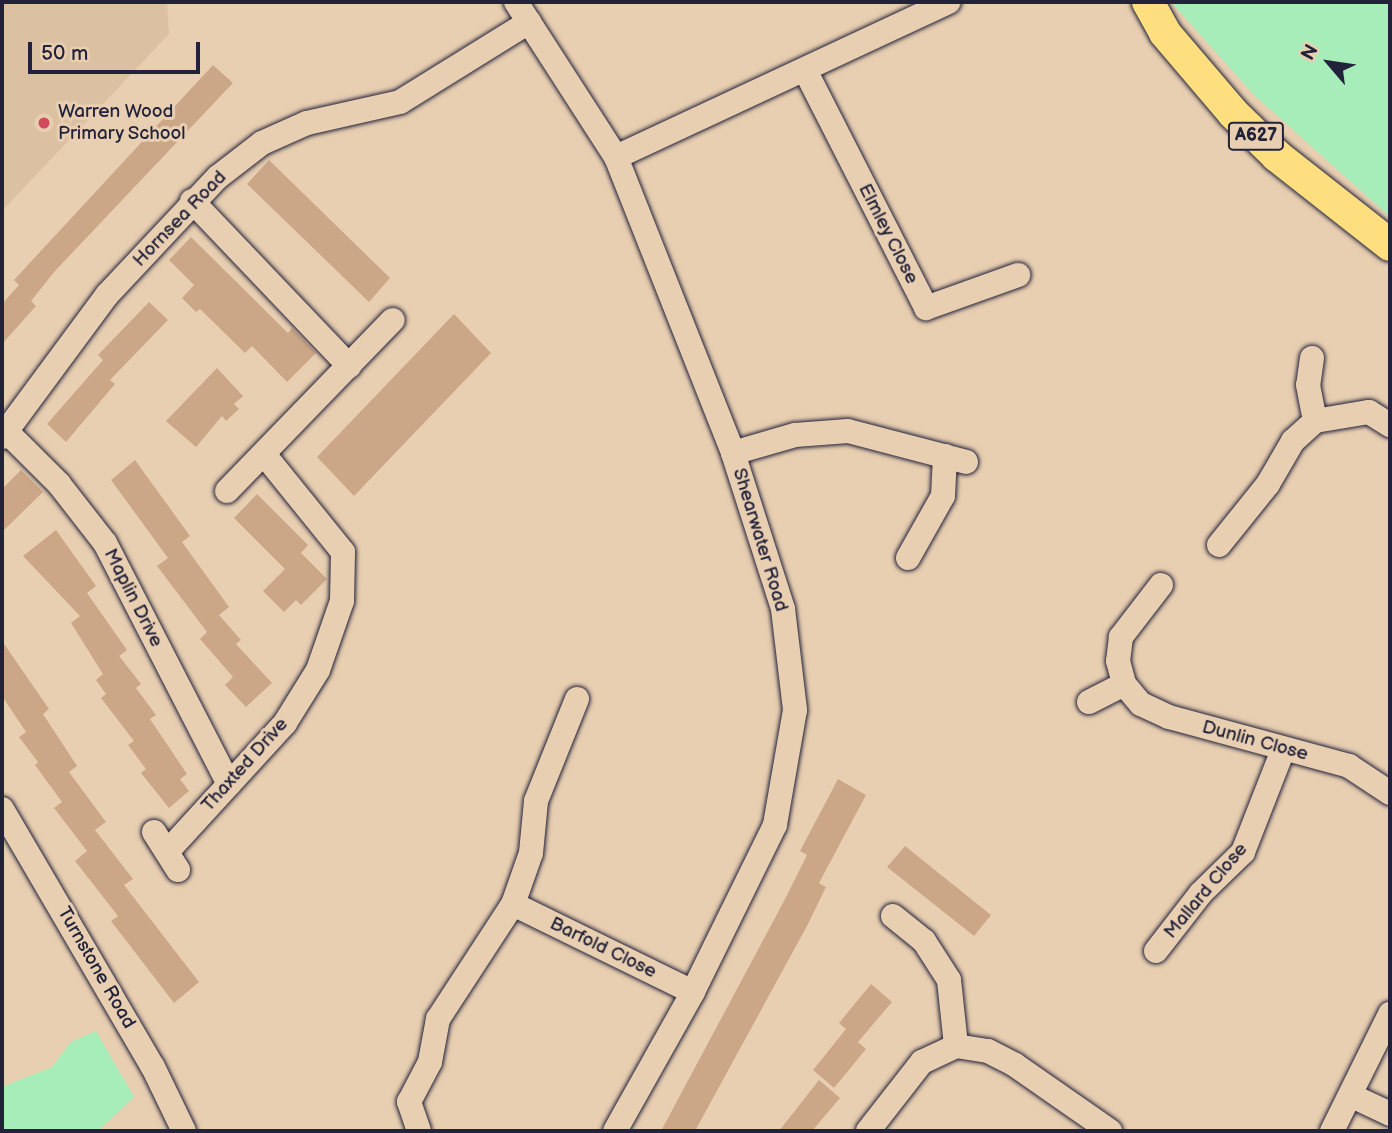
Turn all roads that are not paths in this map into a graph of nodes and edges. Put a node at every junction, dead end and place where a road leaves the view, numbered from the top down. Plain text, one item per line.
1 (949, 2) edge
2 (1148, 2) edge
3 (522, 12) edge
4 (806, 72) junction
5 (615, 157) junction
6 (192, 201) junction
7 (1390, 245) edge
8 (1018, 275) dead end
9 (393, 320) dead end
10 (1312, 358) dead end
11 (349, 366) junction
12 (1315, 421) junction
13 (1390, 425) edge
14 (5, 434) edge
15 (733, 453) junction
16 (264, 454) junction
17 (228, 491) dead end
18 (1219, 545) dead end
19 (908, 558) dead end
20 (1161, 584) dead end
21 (1124, 684) junction
22 (577, 699) dead end
23 (1089, 702) dead end
24 (1283, 750) junction
25 (229, 784) junction
26 (1390, 793) edge
27 (5, 823) edge
28 (166, 851) dead end
29 (513, 904) junction
30 (902, 928) dead end
31 (1156, 951) dead end
32 (693, 992) junction
33 (1390, 1014) edge
34 (956, 1046) junction
35 (1352, 1096) junction
36 (1390, 1114) edge
37 (184, 1131) edge
38 (419, 1131) edge
39 (615, 1131) edge
40 (868, 1131) edge
41 (1110, 1131) edge
42 (1332, 1131) edge

1 - 4 street
2 - 7 main road, A627
3 - 5 street, Shearwater Road
3 - 6 street, Hornsea Road
4 - 5 street
4 - 8 street, Elmley Close
5 - 15 street, Shearwater Road
6 - 11 street
6 - 14 street, Hornsea Road
9 - 11 street
10 - 12 street
11 - 16 street
12 - 13 street
12 - 18 street
14 - 25 street, Maplin Drive
15 - 19 street
15 - 32 street, Shearwater Road
16 - 17 street
16 - 25 street, Thaxted Drive
20 - 21 street
21 - 23 street
21 - 24 street, Dunlin Close
22 - 29 street
24 - 26 street, Dunlin Close
24 - 31 street, Mallard Close
25 - 28 street, Thaxted Drive
27 - 37 street, Turnstone Road
29 - 32 street, Barfold Close
29 - 38 street
30 - 34 street
32 - 39 street, Shearwater Road
33 - 35 street
34 - 40 street
34 - 41 street
35 - 36 street
35 - 42 street

